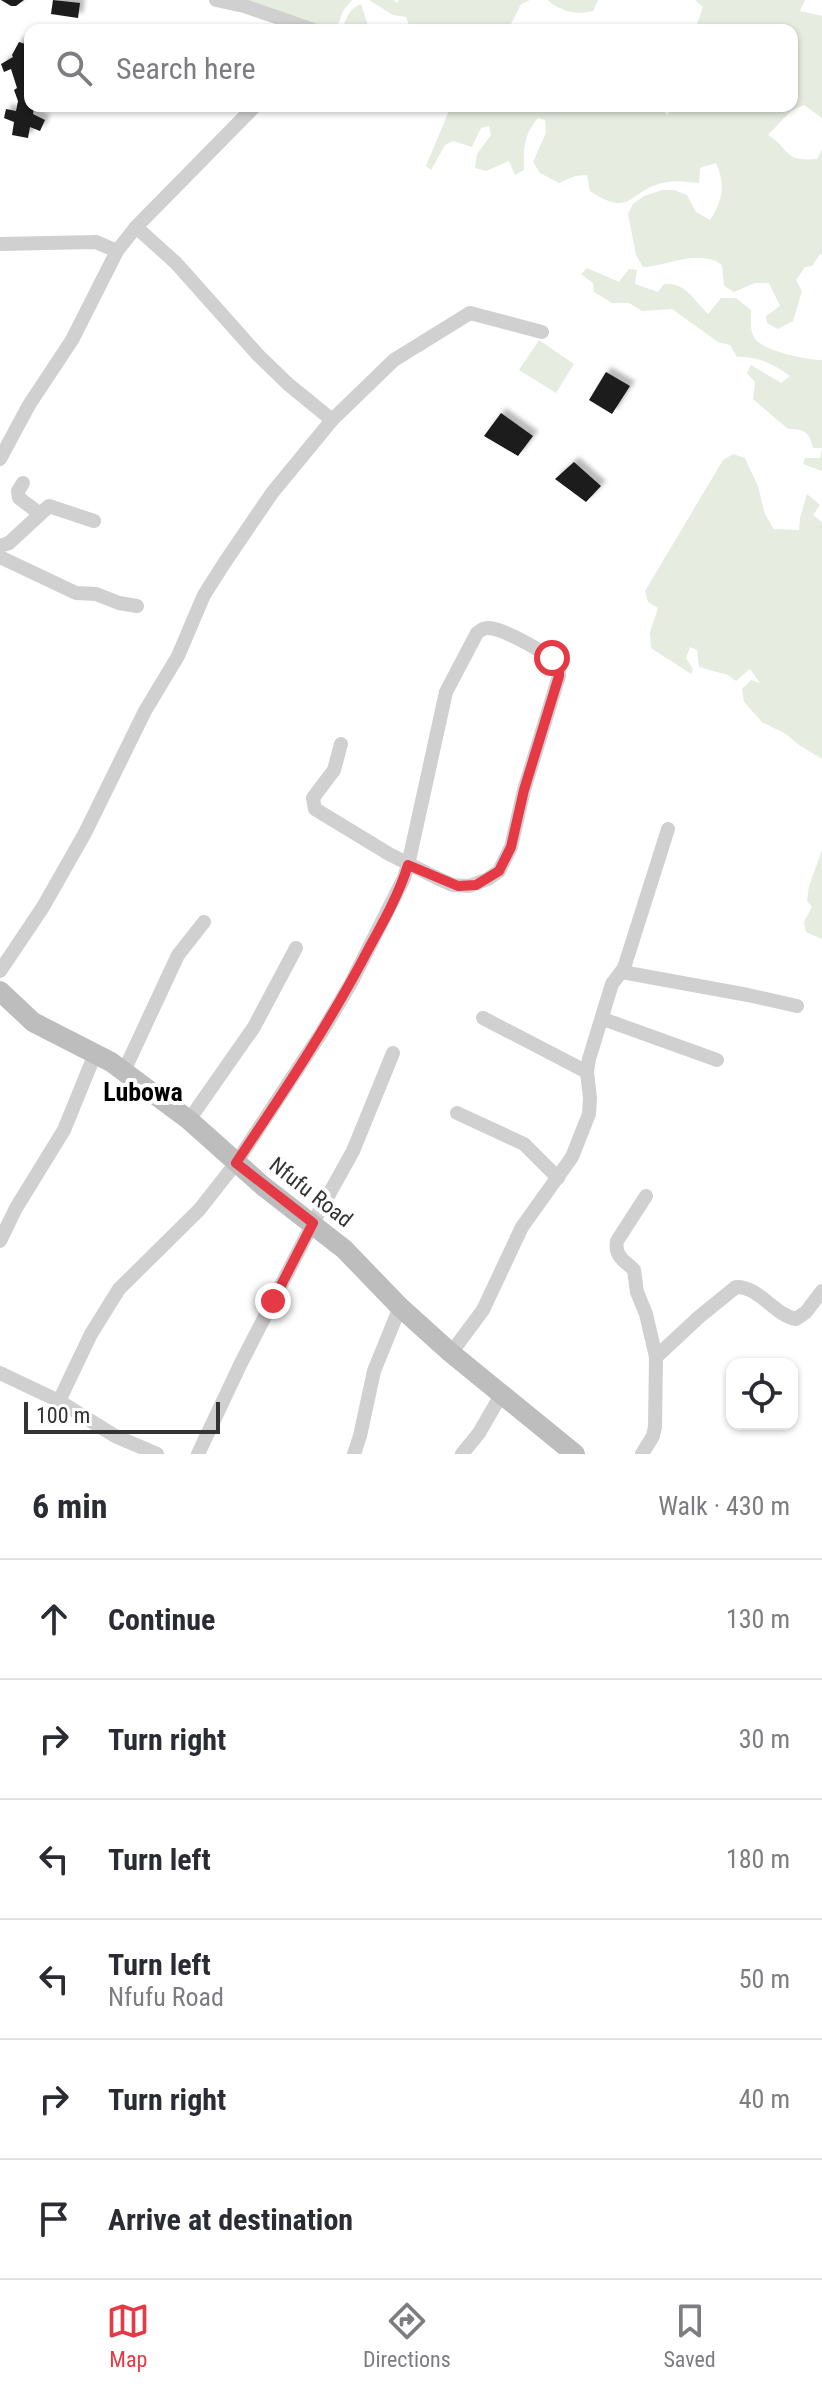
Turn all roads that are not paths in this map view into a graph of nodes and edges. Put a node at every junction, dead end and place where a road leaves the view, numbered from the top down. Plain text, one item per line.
1 (216, 0) edge
2 (296, 24) edge
3 (249, 112) edge
4 (136, 227) junction
5 (0, 244) edge
6 (117, 251) junction
7 (542, 332) dead end
8 (332, 420) junction
9 (0, 459) edge
10 (23, 483) dead end
11 (39, 513) junction
12 (94, 521) dead end
13 (0, 546) edge
14 (0, 557) edge
15 (137, 606) dead end
16 (341, 744) dead end
17 (668, 829) dead end
18 (408, 865) junction
19 (204, 922) dead end
20 (296, 948) dead end
21 (0, 971) edge
22 (622, 972) junction
23 (0, 991) edge
24 (797, 1006) dead end
25 (483, 1018) dead end
26 (603, 1019) junction
27 (393, 1053) dead end
28 (95, 1054) junction
29 (717, 1060) dead end
30 (124, 1071) junction
31 (587, 1072) junction
32 (457, 1113) dead end
33 (189, 1120) junction
34 (236, 1163) junction
35 (558, 1178) junction
36 (646, 1196) dead end
37 (313, 1223) junction
38 (0, 1241) edge
39 (822, 1291) edge
40 (400, 1307) junction
41 (451, 1353) junction
42 (656, 1357) junction
43 (0, 1373) edge
44 (501, 1395) junction
45 (59, 1401) junction
46 (157, 1454) edge
47 (198, 1454) edge
48 (354, 1454) edge
49 (462, 1454) edge
50 (575, 1454) edge
51 (642, 1454) edge

1 - 2 street
3 - 4 street
4 - 6 street
4 - 8 street
5 - 6 street
6 - 9 street
7 - 8 street
8 - 21 street
10 - 11 street
11 - 12 street
11 - 13 street
14 - 15 street
16 - 18 street
17 - 22 street
18 - 18 street
18 - 34 street
19 - 30 street
20 - 33 street
22 - 24 street
22 - 26 street
23 - 28 street, Nfufu Road
25 - 31 street
26 - 29 street
26 - 31 street
27 - 37 street
28 - 30 street, Nfufu Road
28 - 38 street
30 - 33 street, Nfufu Road
31 - 35 street
32 - 35 street
33 - 34 street, Nfufu Road
34 - 37 street, Nfufu Road
34 - 45 street
35 - 41 street
36 - 42 street
37 - 40 street, Nfufu Road
37 - 47 street
39 - 42 street
40 - 41 street, Nfufu Road
40 - 48 street
41 - 44 street, Nfufu Road
42 - 51 street
43 - 45 street
44 - 49 street
44 - 50 street, Nfufu Road
45 - 46 street

